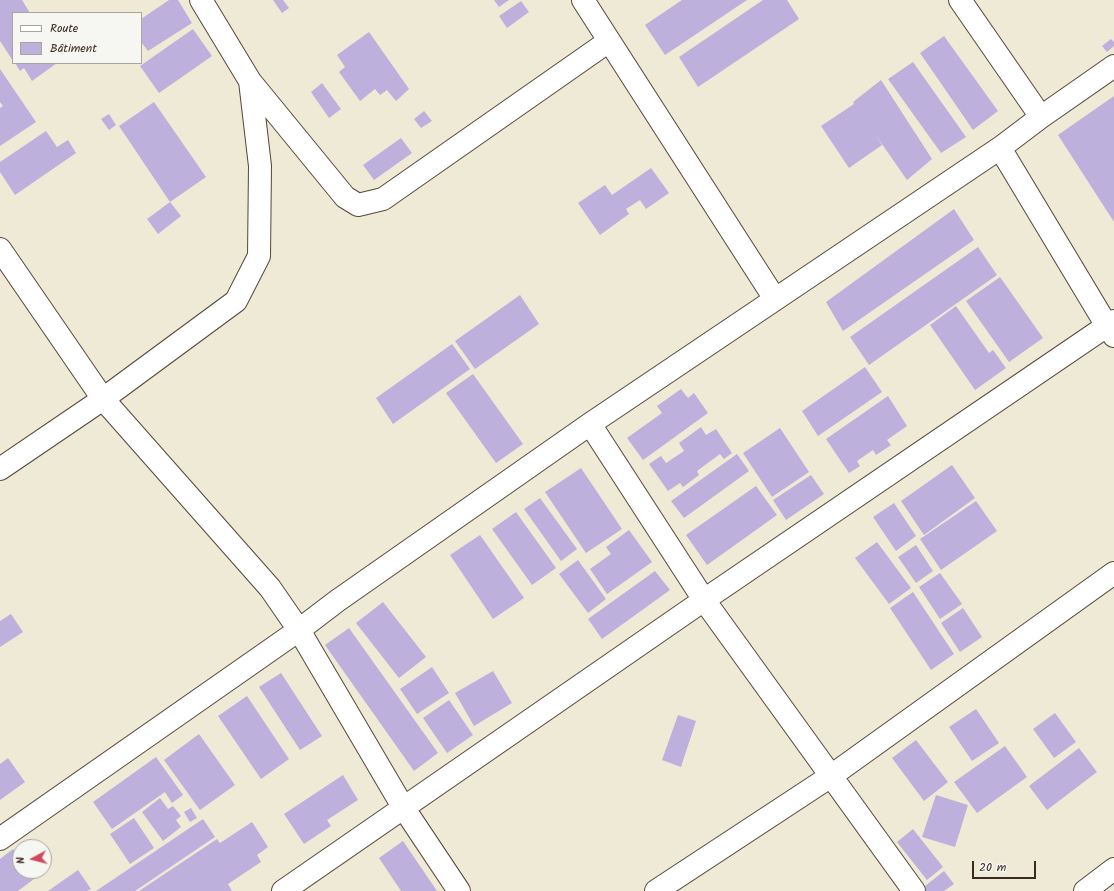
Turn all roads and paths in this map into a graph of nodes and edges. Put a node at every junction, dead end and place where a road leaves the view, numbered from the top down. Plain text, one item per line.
1 (201, 0) edge
2 (583, 0) edge
3 (960, 0) edge
4 (609, 40) junction
5 (1114, 66) edge
6 (250, 81) junction
7 (1042, 117) junction
8 (1000, 148) junction
9 (0, 249) edge
10 (775, 299) junction
11 (1112, 328) edge
12 (103, 400) junction
13 (590, 424) junction
14 (0, 469) edge
15 (1114, 573) edge
16 (704, 600) junction
17 (300, 630) junction
18 (831, 776) junction
19 (403, 807) junction
20 (0, 839) edge
21 (1114, 869) edge
22 (283, 891) edge
23 (459, 891) edge
24 (656, 891) edge
25 (914, 891) edge
26 (1084, 891) edge

1 - 6 street
2 - 4 street
3 - 7 street
4 - 6 street
4 - 10 street
5 - 7 street
6 - 12 street
7 - 8 street
8 - 10 street
8 - 11 street
9 - 12 street
10 - 13 street
11 - 16 street
12 - 14 street
12 - 17 street
13 - 16 street
13 - 17 street
15 - 18 street
16 - 18 street
16 - 19 street
17 - 19 street
17 - 20 street
18 - 24 street
18 - 25 street
19 - 22 street
19 - 23 street
21 - 26 street

